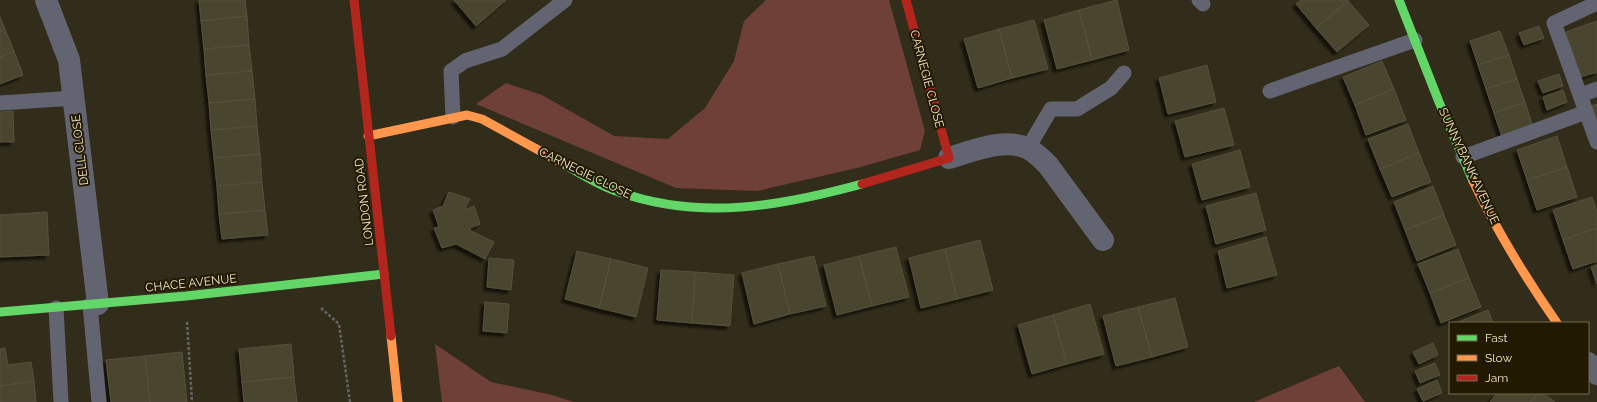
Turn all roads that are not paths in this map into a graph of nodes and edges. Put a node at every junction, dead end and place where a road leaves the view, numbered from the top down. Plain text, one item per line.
1 (46, 0) edge
2 (354, 0) edge
3 (565, 0) edge
4 (906, 0) edge
5 (1399, 0) edge
6 (1597, 3) edge
7 (1415, 40) junction
8 (1124, 73) dead end
9 (1597, 89) edge
10 (1270, 91) dead end
11 (1581, 95) junction
12 (74, 98) junction
13 (0, 103) edge
14 (1586, 112) junction
15 (454, 116) junction
16 (368, 136) junction
17 (1597, 142) edge
18 (1028, 148) junction
19 (1463, 157) junction
20 (949, 158) junction
21 (1103, 240) dead end
22 (384, 274) junction
23 (94, 305) junction
24 (56, 308) junction
25 (0, 312) edge
26 (1555, 322) edge
27 (1589, 365) edge
28 (1597, 374) edge
29 (62, 402) edge
30 (99, 402) edge
31 (398, 402) edge

1 - 12 street, DELL CLOSE
2 - 16 street, LONDON ROAD
3 - 15 lane
4 - 20 street, CARNEGIE CLOSE
5 - 7 street, SUNNYBANK AVENUE
6 - 11 lane
7 - 10 lane
7 - 19 street, SUNNYBANK AVENUE
8 - 18 lane
9 - 11 lane
11 - 14 lane
12 - 13 lane
12 - 23 street, DELL CLOSE
14 - 17 lane
14 - 19 lane
15 - 16 street, CARNEGIE CLOSE
15 - 20 street, CARNEGIE CLOSE
16 - 22 street, LONDON ROAD
18 - 20 street, CARNEGIE CLOSE
18 - 21 street
19 - 26 street, SUNNYBANK AVENUE
22 - 23 street, CHACE AVENUE
22 - 31 street, LONDON ROAD
23 - 24 street, CHACE AVENUE
23 - 30 lane
24 - 25 street, CHACE AVENUE
24 - 29 lane
27 - 28 street

